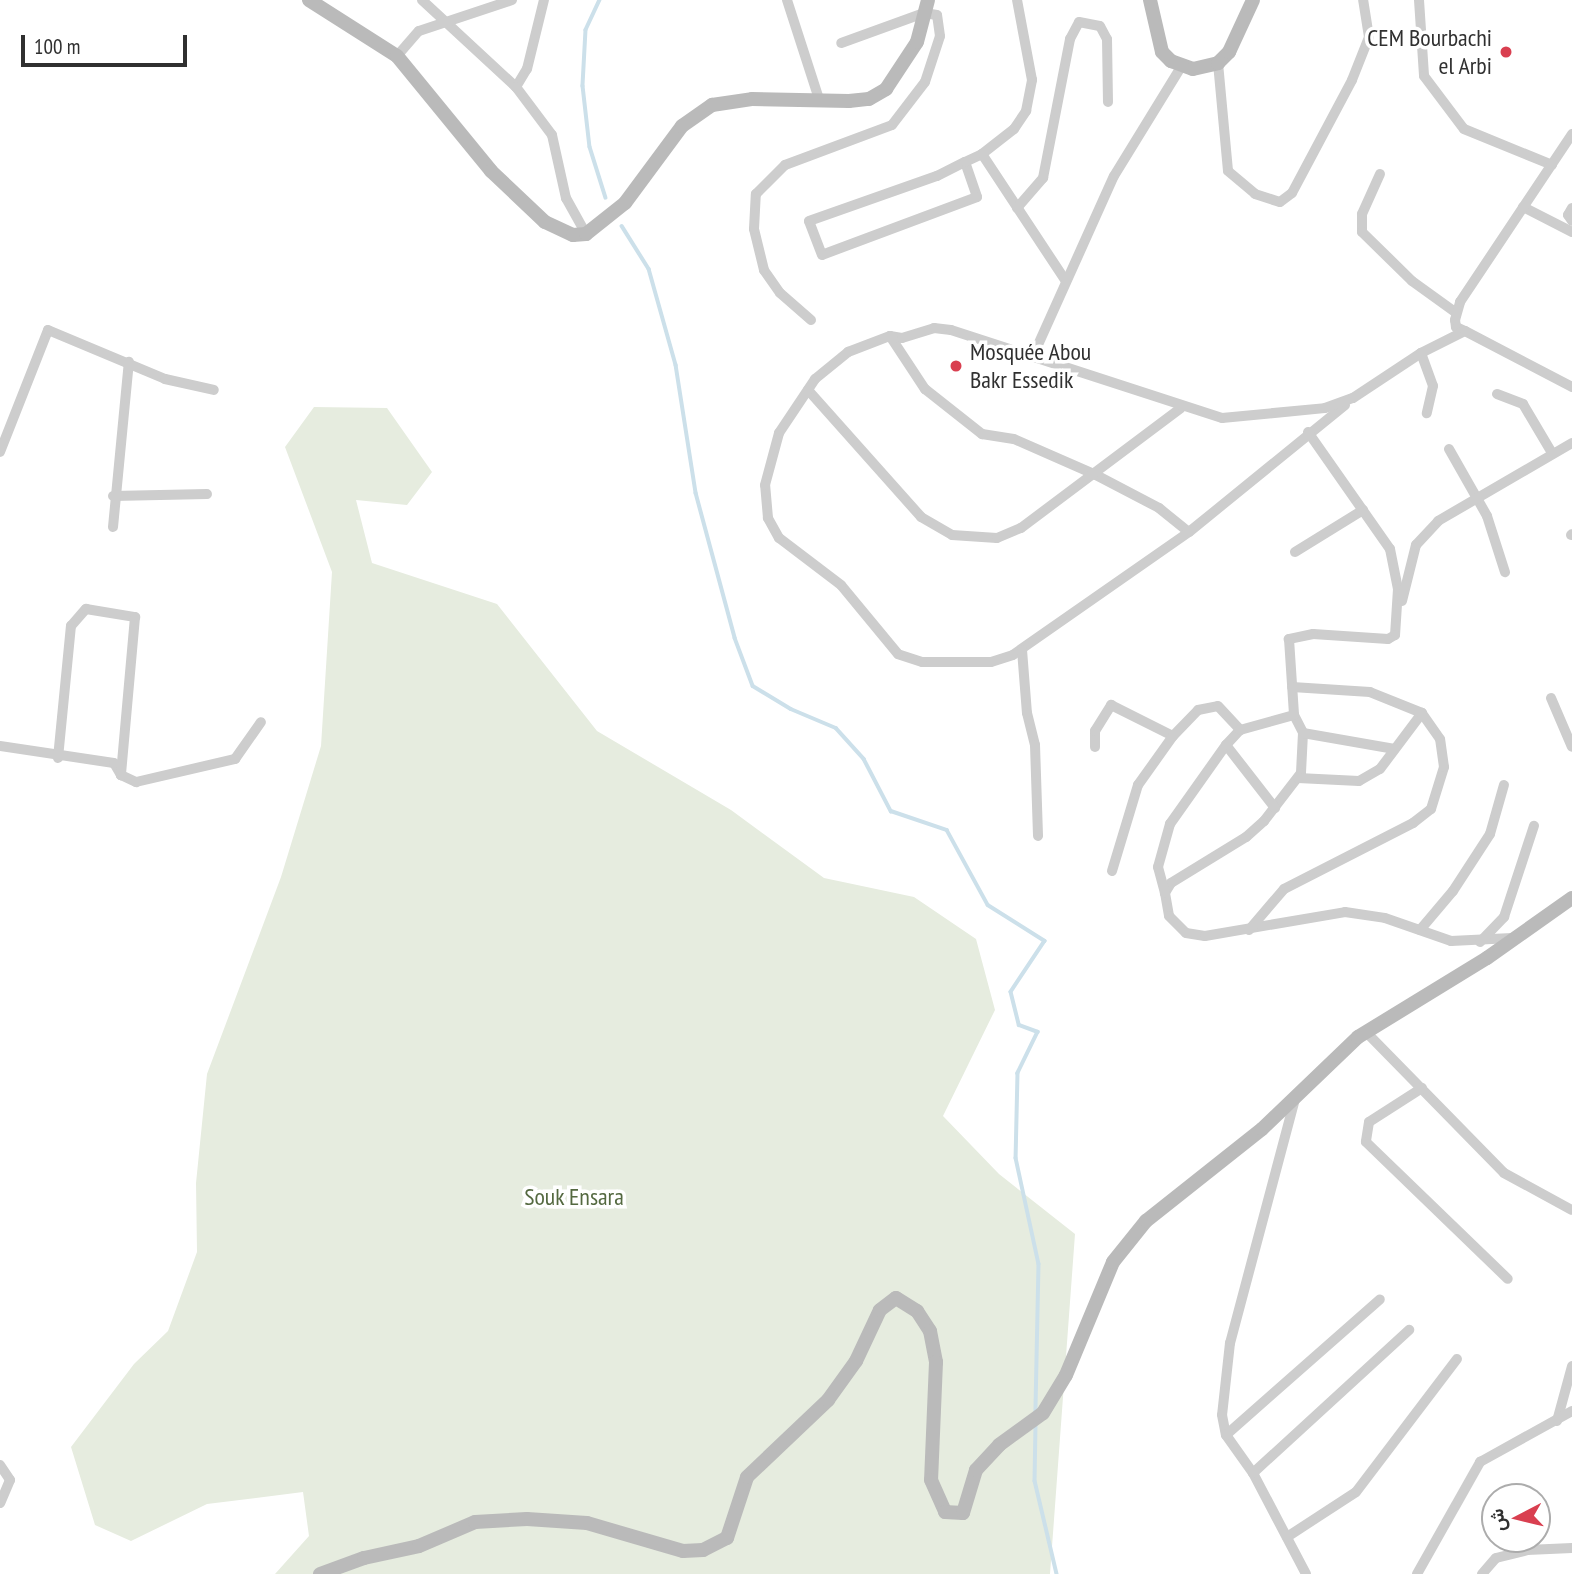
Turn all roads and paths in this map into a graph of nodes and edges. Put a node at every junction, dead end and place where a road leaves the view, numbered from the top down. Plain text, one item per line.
1 (309, 0) edge
2 (422, 0) edge
3 (512, 0) edge
4 (544, 0) edge
5 (787, 0) edge
6 (1017, 0) edge
7 (1150, 0) edge
8 (1254, 0) edge
9 (1363, 0) edge
10 (1419, 0) edge
11 (926, 6) edge
12 (447, 22) junction
13 (841, 43) dead end
14 (397, 56) junction
15 (1218, 63) junction
16 (1181, 67) junction
17 (516, 87) junction
18 (820, 102) junction
19 (1108, 102) dead end
20 (1572, 134) edge
21 (982, 154) junction
22 (965, 162) junction
23 (1552, 165) junction
24 (1380, 174) dead end
25 (1523, 207) junction
26 (1017, 208) junction
27 (1572, 208) edge
28 (1572, 221) edge
29 (1572, 232) edge
30 (586, 234) junction
31 (1065, 280) junction
32 (1455, 312) junction
33 (811, 320) dead end
34 (1465, 331) junction
35 (890, 336) junction
36 (1421, 353) junction
37 (1033, 356) junction
38 (129, 362) junction
39 (1572, 387) edge
40 (214, 390) dead end
41 (808, 390) junction
42 (1497, 394) dead end
43 (1353, 398) junction
44 (1181, 408) junction
45 (1427, 414) dead end
46 (1308, 432) junction
47 (1572, 443) edge
48 (1449, 449) dead end
49 (0, 452) edge
50 (1552, 453) junction
51 (1096, 475) junction
52 (207, 494) dead end
53 (113, 496) junction
54 (1477, 498) junction
55 (1363, 510) junction
56 (113, 527) dead end
57 (1189, 532) junction
58 (1295, 552) dead end
59 (1505, 572) dead end
60 (1398, 615) junction
61 (1022, 650) junction
62 (1292, 687) junction
63 (1551, 698) dead end
64 (1422, 713) junction
65 (1294, 715) junction
66 (261, 722) dead end
67 (1240, 730) junction
68 (1303, 733) junction
69 (1172, 736) junction
70 (1226, 745) junction
71 (0, 746) edge
72 (1095, 747) dead end
73 (1572, 747) edge
74 (1395, 749) junction
75 (58, 758) junction
76 (121, 775) junction
77 (1298, 778) junction
78 (1504, 785) dead end
79 (1275, 808) junction
80 (1534, 826) dead end
81 (1038, 836) dead end
82 (1112, 871) dead end
83 (1165, 893) junction
84 (1572, 898) edge
85 (1420, 930) junction
86 (1249, 931) junction
87 (1512, 938) junction
88 (1479, 943) junction
89 (1366, 1032) junction
90 (1422, 1088) junction
91 (1296, 1095) junction
92 (1572, 1210) edge
93 (1508, 1279) dead end
94 (1380, 1298) dead end
95 (1409, 1330) dead end
96 (1457, 1359) dead end
97 (1572, 1366) edge
98 (1572, 1410) edge
99 (1557, 1421) junction
100 (1226, 1435) junction
101 (0, 1465) edge
102 (1253, 1473) junction
103 (0, 1503) edge
104 (1287, 1537) junction
105 (1572, 1548) edge
106 (1421, 1571) edge
107 (320, 1574) edge
108 (1306, 1574) edge
109 (1482, 1574) edge

1 - 14 street
2 - 12 street
3 - 12 street
4 - 17 street
5 - 18 street
6 - 21 street
7 - 16 street
8 - 15 street
9 - 15 street
10 - 23 street
11 - 13 street
11 - 18 street
11 - 33 street
12 - 14 street
12 - 17 street
14 - 30 street
15 - 16 street
16 - 31 street
17 - 30 street
18 - 30 street
19 - 26 street
20 - 23 street
21 - 22 street
21 - 26 street
22 - 22 street
23 - 25 street
24 - 32 street
25 - 29 street
25 - 32 street
26 - 31 street
27 - 28 street
31 - 37 street
32 - 34 street
34 - 36 street
34 - 39 street
35 - 37 street
35 - 41 street
35 - 51 street
36 - 43 street
36 - 45 street
37 - 44 street
38 - 40 street
38 - 49 street
38 - 53 street
41 - 51 street
41 - 61 street
42 - 50 street
43 - 44 street
43 - 46 street
44 - 51 street
46 - 55 street
46 - 57 street
47 - 50 street
48 - 54 street
50 - 54 street
51 - 57 street
52 - 53 street
53 - 56 street
54 - 59 street
54 - 60 street
55 - 58 street
55 - 60 street
57 - 61 street
60 - 62 street
61 - 81 street
62 - 64 street
62 - 65 street
63 - 73 street
64 - 74 street
64 - 86 street
65 - 67 street
65 - 68 street
66 - 76 street
67 - 69 street
67 - 70 street
68 - 74 street
68 - 77 street
69 - 72 street
69 - 82 street
70 - 79 street
70 - 83 street
71 - 75 street
74 - 77 street
75 - 76 street
75 - 76 street
77 - 79 street
78 - 85 street
79 - 83 street
80 - 88 street
83 - 86 street
84 - 87 street
85 - 86 street
85 - 88 street
87 - 88 street
87 - 89 street
89 - 90 street
89 - 91 street
90 - 92 street
90 - 93 street
91 - 100 street
91 - 107 street
94 - 100 street
95 - 102 street
96 - 104 street
97 - 99 street
98 - 99 street
99 - 106 street
100 - 102 street
101 - 103 street
102 - 104 street
104 - 108 street
105 - 109 street

